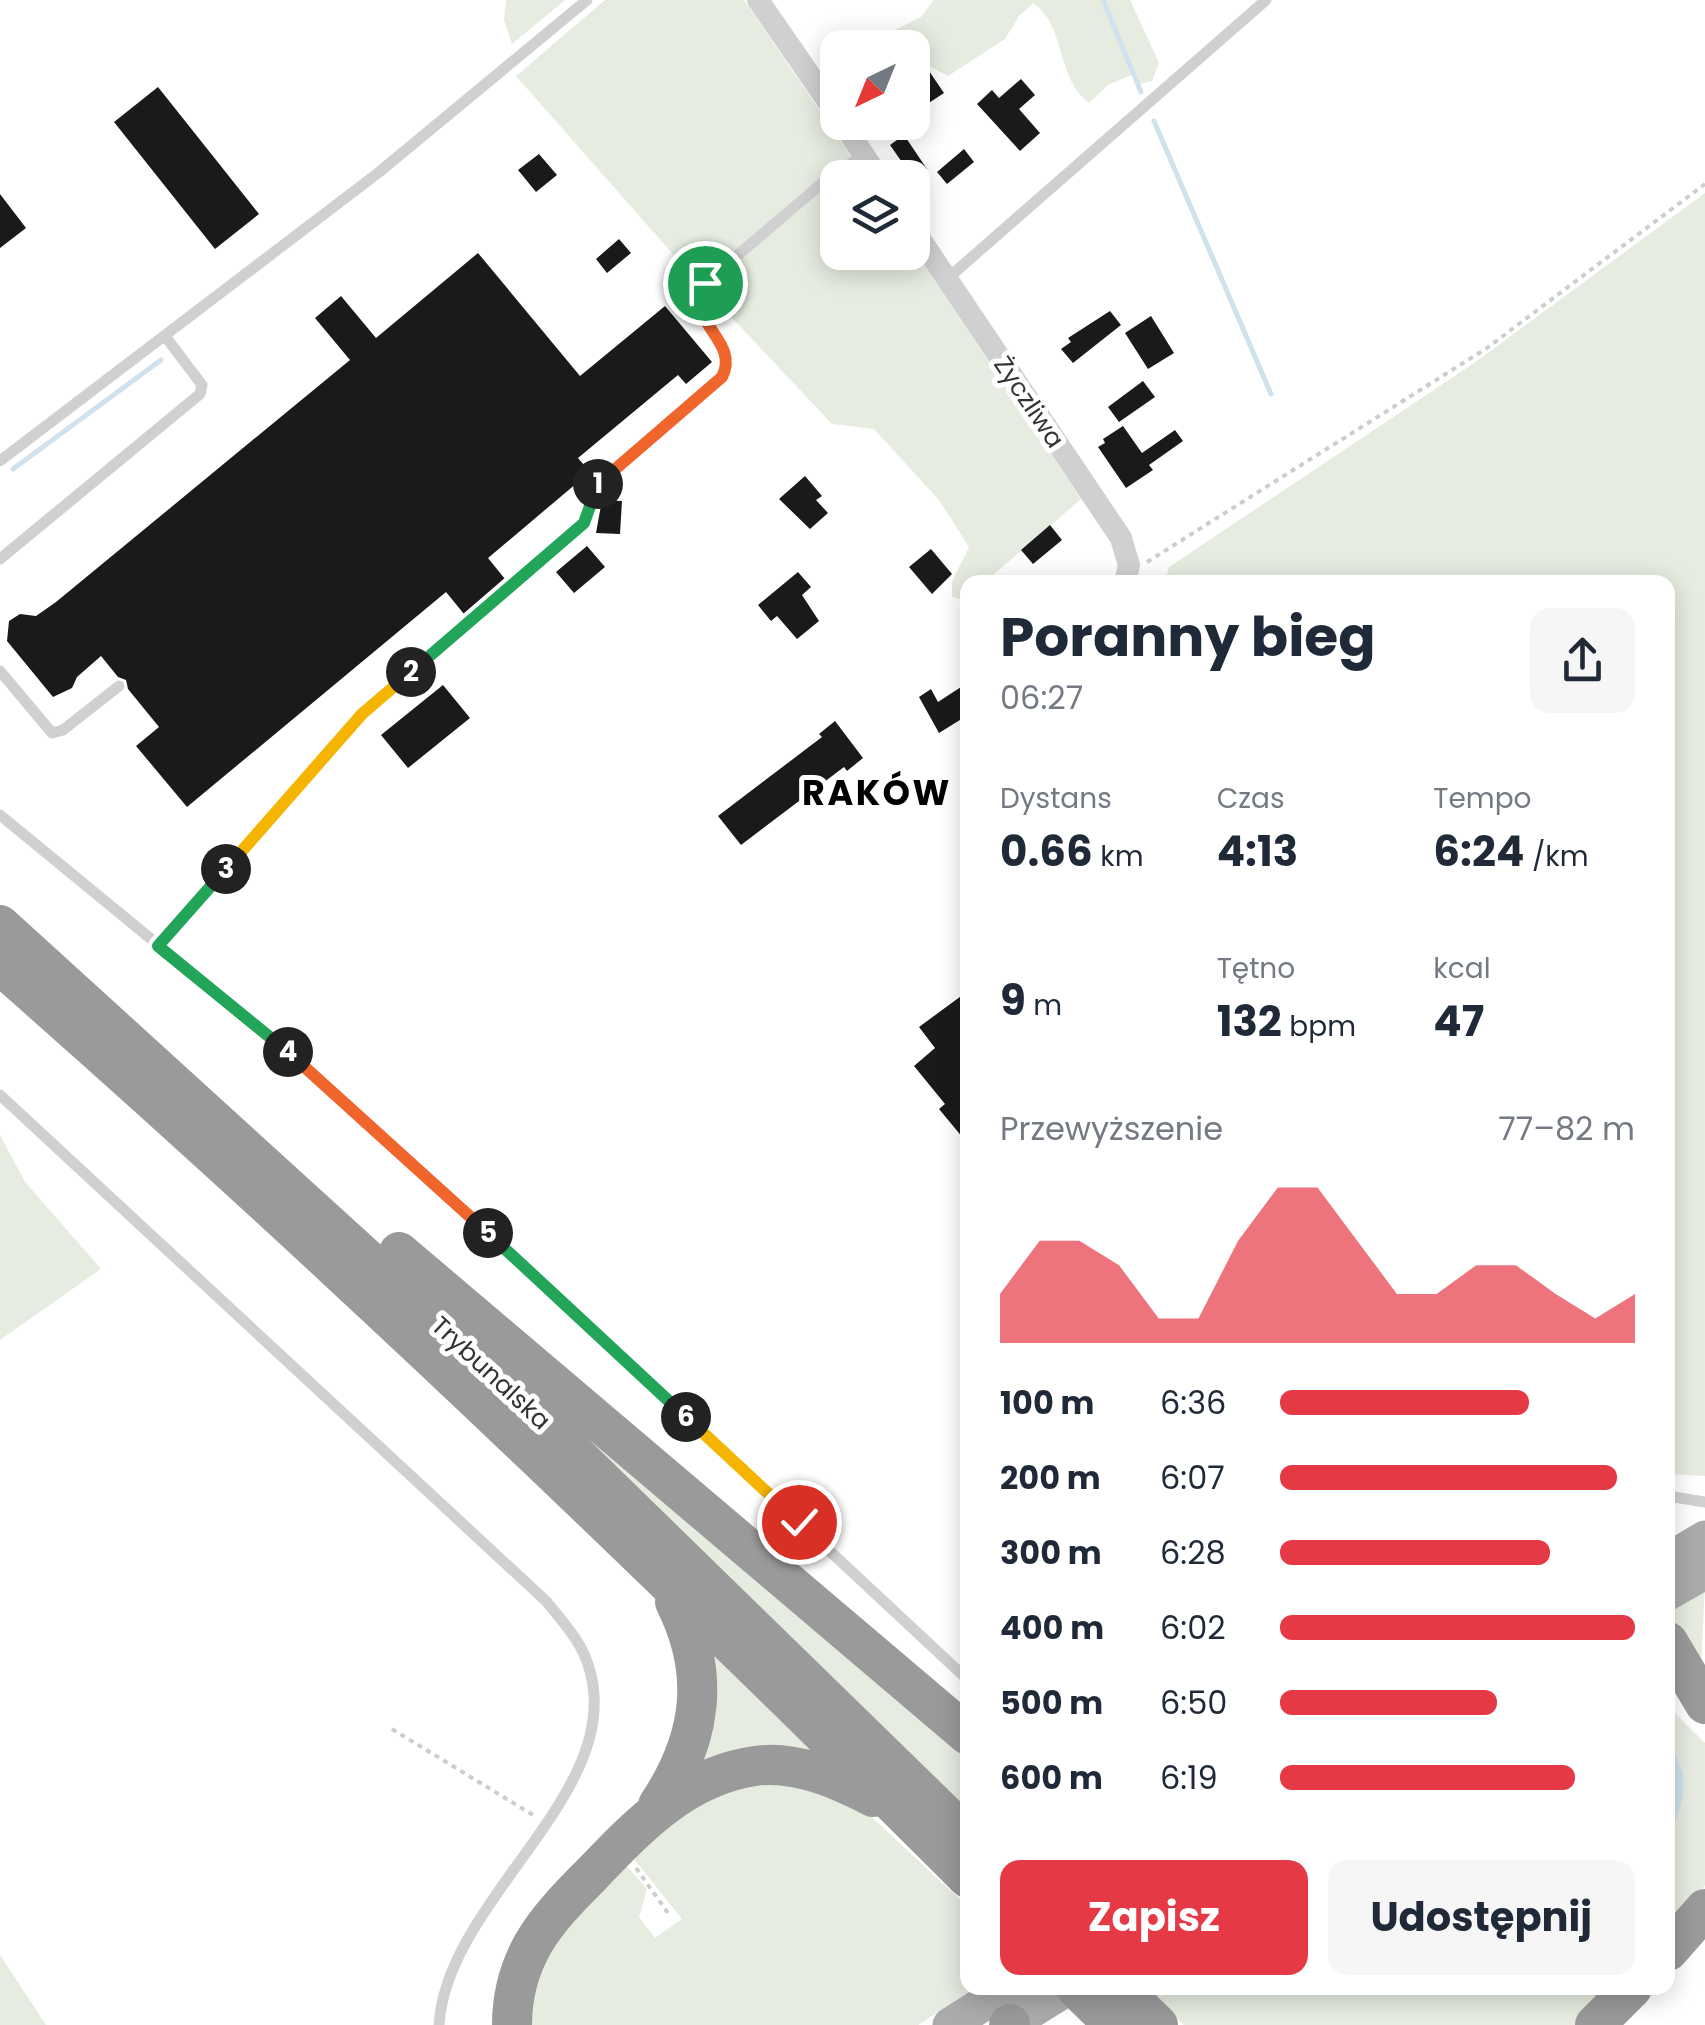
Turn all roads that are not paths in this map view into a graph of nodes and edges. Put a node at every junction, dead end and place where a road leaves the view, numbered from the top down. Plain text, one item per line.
1 (587, 0) edge
2 (758, 0) edge
3 (1266, 0) edge
4 (820, 91) edge
5 (854, 140) edge
6 (864, 155) junction
7 (867, 160) edge
8 (930, 254) edge
9 (947, 279) junction
10 (166, 336) junction
11 (0, 461) edge
12 (0, 559) edge
13 (1127, 574) edge
14 (0, 671) edge
15 (119, 686) dead end
16 (0, 815) edge
17 (0, 924) edge
18 (158, 946) junction
19 (0, 964) edge
20 (125, 1034) junction
21 (0, 1095) edge
22 (1675, 1497) edge
23 (1705, 1502) edge
24 (1705, 1538) edge
25 (1675, 1556) edge
26 (1705, 1572) edge
27 (666, 1585) junction
28 (1675, 1589) edge
29 (1675, 1654) edge
30 (960, 1673) edge
31 (1675, 1701) edge
32 (1705, 1704) edge
33 (1705, 1725) edge
34 (960, 1729) edge
35 (653, 1812) junction
36 (906, 1817) junction
37 (960, 1829) edge
38 (960, 1870) edge
39 (1705, 1910) edge
40 (1675, 1943) edge
41 (997, 1995) edge
42 (1083, 1995) edge
43 (1127, 1995) edge
44 (1625, 1995) edge
45 (439, 2025) edge
46 (512, 2025) edge
47 (950, 2025) edge
48 (1114, 2025) edge
49 (1158, 2025) edge
50 (1595, 2025) edge

1 - 10 lane
2 - 4 street
3 - 9 lane
5 - 6 street
6 - 7 street
6 - 18 lane
8 - 9 street, Życzliwa
9 - 13 street, Życzliwa
10 - 11 lane
10 - 12 lane
14 - 15 lane
16 - 18 lane
17 - 20 highway, Trybunalska
18 - 30 lane
19 - 27 highway, Trybunalska
20 - 34 highway
20 - 37 highway, Trybunalska
21 - 45 lane
22 - 23 lane
24 - 25 main road
26 - 28 main road
27 - 35 highway
27 - 36 highway, Trybunalska
29 - 32 highway
31 - 33 highway
35 - 36 highway
35 - 46 highway
36 - 38 highway
39 - 40 highway
41 - 47 main road
42 - 48 highway
43 - 49 highway
44 - 50 highway

